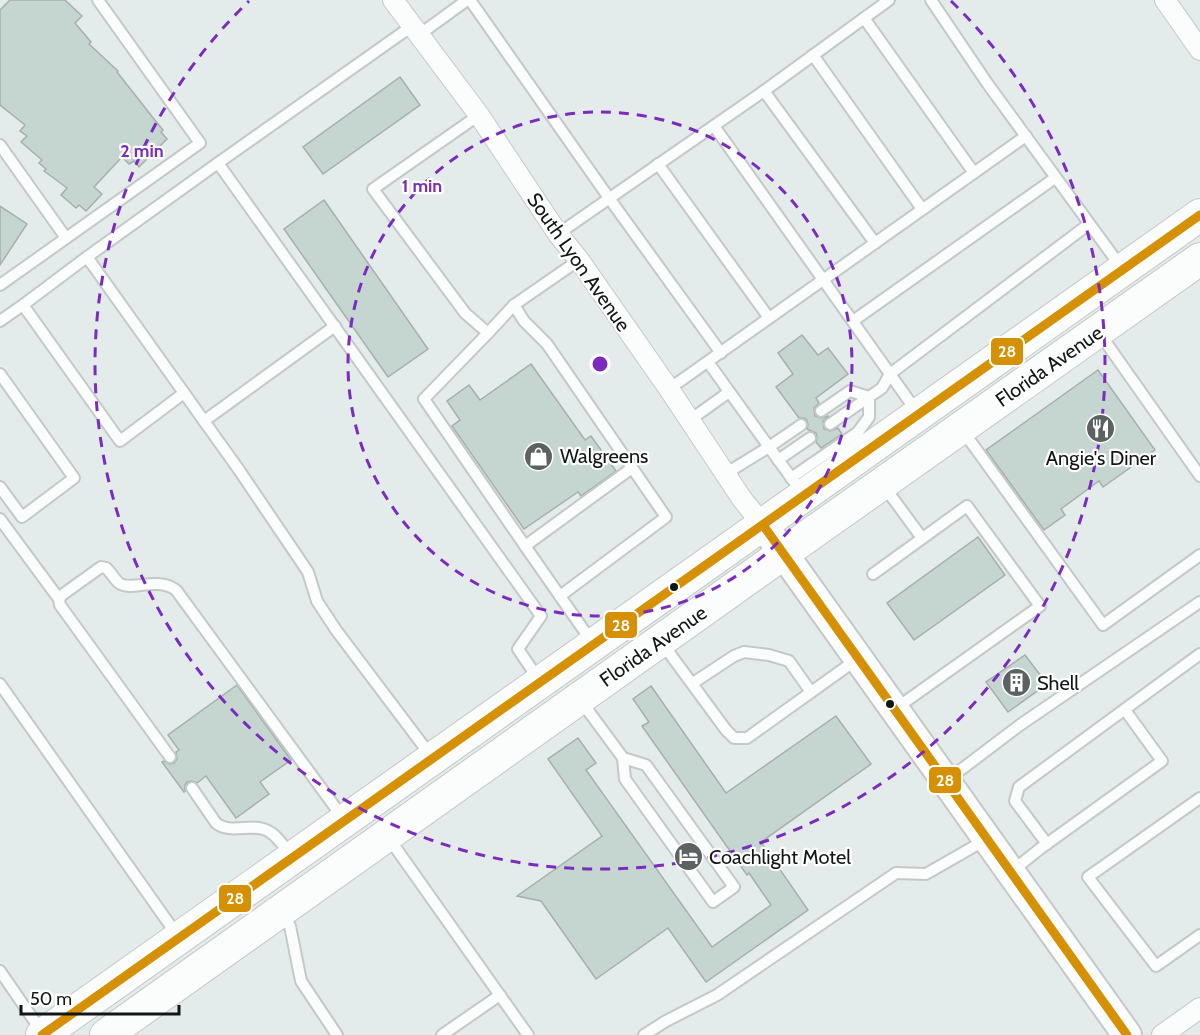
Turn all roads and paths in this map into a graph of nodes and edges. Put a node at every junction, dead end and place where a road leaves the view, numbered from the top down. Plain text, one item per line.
1 (98, 0) edge
2 (393, 0) edge
3 (469, 0) edge
4 (889, 0) edge
5 (931, 0) edge
6 (1165, 0) edge
7 (864, 18) junction
8 (416, 30) junction
9 (1200, 50) edge
10 (813, 55) junction
11 (764, 91) junction
12 (479, 115) junction
13 (714, 126) junction
14 (1026, 136) junction
15 (0, 145) edge
16 (218, 163) junction
17 (658, 164) junction
18 (974, 173) junction
19 (1055, 178) junction
20 (609, 198) junction
21 (922, 209) junction
22 (1200, 215) edge
23 (1089, 224) junction
24 (558, 234) junction
25 (66, 238) junction
26 (874, 243) junction
27 (87, 257) junction
28 (1200, 259) edge
29 (579, 260) junction
30 (1123, 270) junction
31 (823, 280) junction
32 (0, 285) edge
33 (23, 305) junction
34 (514, 305) junction
35 (769, 318) junction
36 (0, 321) edge
37 (853, 321) junction
38 (335, 326) junction
39 (1099, 331) junction
40 (488, 333) junction
41 (721, 353) junction
42 (708, 362) junction
43 (0, 374) edge
44 (890, 374) junction
45 (669, 389) junction
46 (729, 392) junction
47 (184, 393) junction
48 (869, 397) junction
49 (821, 411) dead end
50 (919, 415) junction
51 (690, 420) junction
52 (204, 421) junction
53 (830, 424) dead end
54 (801, 425) dead end
55 (961, 428) junction
56 (810, 438) dead end
57 (769, 447) junction
58 (778, 460) junction
59 (632, 468) junction
60 (725, 474) junction
61 (1200, 476) edge
62 (882, 483) junction
63 (0, 487) edge
64 (798, 487) junction
65 (0, 519) edge
66 (763, 525) junction
67 (922, 538) junction
68 (525, 546) junction
69 (784, 553) junction
70 (1200, 555) edge
71 (873, 574) dead end
72 (560, 596) junction
73 (59, 599) junction
74 (1200, 602) edge
75 (660, 641) junction
76 (594, 645) junction
77 (1200, 654) edge
78 (858, 658) junction
79 (540, 682) junction
80 (693, 683) junction
81 (0, 684) edge
82 (811, 692) junction
83 (579, 699) junction
84 (895, 710) junction
85 (1125, 710) junction
86 (170, 757) dead end
87 (433, 758) junction
88 (623, 758) junction
89 (946, 781) junction
90 (192, 788) dead end
91 (1200, 798) edge
92 (344, 821) junction
93 (387, 835) junction
94 (987, 839) junction
95 (1047, 844) junction
96 (292, 858) junction
97 (1011, 872) junction
98 (279, 912) junction
99 (1200, 935) edge
100 (179, 938) junction
101 (0, 971) edge
102 (500, 995) junction
103 (1200, 1008) edge
104 (43, 1035) edge
105 (88, 1035) edge
106 (106, 1035) edge
107 (337, 1035) edge
108 (442, 1035) edge
109 (528, 1035) edge
110 (644, 1035) edge
111 (1127, 1035) edge
112 (1162, 1035) edge

1 - 25 lane
2 - 8 street, South Lyon Avenue
3 - 8 lane
3 - 20 lane
4 - 7 lane
5 - 14 lane
6 - 9 street
7 - 10 lane
7 - 18 lane
8 - 12 street, South Lyon Avenue
8 - 16 lane
10 - 11 lane
10 - 21 lane
11 - 13 lane
11 - 26 lane
12 - 24 street, South Lyon Avenue
12 - 40 lane
13 - 17 lane
13 - 31 lane
14 - 18 lane
14 - 19 lane
15 - 25 lane
16 - 27 lane
16 - 38 lane
17 - 20 lane
17 - 35 lane
18 - 21 lane
19 - 23 lane
19 - 37 lane
20 - 24 lane
20 - 41 lane
21 - 26 lane
22 - 30 main road, Florida Avenue
23 - 30 lane
23 - 44 lane
24 - 29 street, South Lyon Avenue
25 - 32 lane
26 - 31 lane
27 - 33 lane
27 - 47 lane
28 - 39 main road, Florida Avenue
29 - 34 lane
29 - 45 street, South Lyon Avenue
30 - 50 main road, Florida Avenue
31 - 35 lane
31 - 37 lane
33 - 36 lane
33 - 47 lane
34 - 40 lane
34 - 59 lane
35 - 41 lane
37 - 44 lane
38 - 52 lane
38 - 79 lane
39 - 55 main road, Florida Avenue
39 - 61 lane
40 - 68 lane
41 - 42 lane
42 - 45 lane
42 - 46 lane
43 - 63 lane
44 - 48 lane
44 - 50 lane
45 - 51 street, South Lyon Avenue
46 - 51 lane
46 - 57 lane
47 - 52 lane
48 - 49 lane
48 - 53 lane
48 - 64 lane
50 - 64 main road, Florida Avenue
51 - 60 street, South Lyon Avenue
52 - 87 lane
54 - 57 lane
55 - 62 main road, Florida Avenue
55 - 70 lane
56 - 58 lane
57 - 58 lane
57 - 60 lane
58 - 64 lane
59 - 68 lane
59 - 72 lane
60 - 66 street, South Lyon Avenue
62 - 67 lane
62 - 69 main road, Florida Avenue
64 - 66 main road, Florida Avenue
65 - 73 lane
66 - 69 street
66 - 76 main road, Florida Avenue
67 - 71 lane
67 - 84 lane
68 - 72 lane
69 - 75 main road, Florida Avenue
69 - 78 street
72 - 76 lane
73 - 86 lane
73 - 92 lane
74 - 89 lane
75 - 80 lane
75 - 83 main road, Florida Avenue
76 - 79 main road, Florida Avenue
77 - 85 lane
78 - 82 lane
78 - 84 street
79 - 87 main road, Florida Avenue
80 - 82 lane
80 - 82 lane
81 - 100 lane
83 - 88 lane
83 - 93 main road, Florida Avenue
84 - 89 street
85 - 95 lane
85 - 95 lane
87 - 92 main road, Florida Avenue
88 - 88 lane
89 - 94 street
90 - 96 lane
91 - 99 lane
92 - 96 main road, Florida Avenue
92 - 105 main road
93 - 98 main road, Florida Avenue
93 - 102 lane
94 - 97 street
94 - 110 lane
95 - 97 lane
96 - 100 main road, Florida Avenue
97 - 111 street
98 - 106 main road, Florida Avenue
98 - 107 lane
100 - 104 main road, Florida Avenue
101 - 104 lane
102 - 108 lane
102 - 109 lane
103 - 112 street

